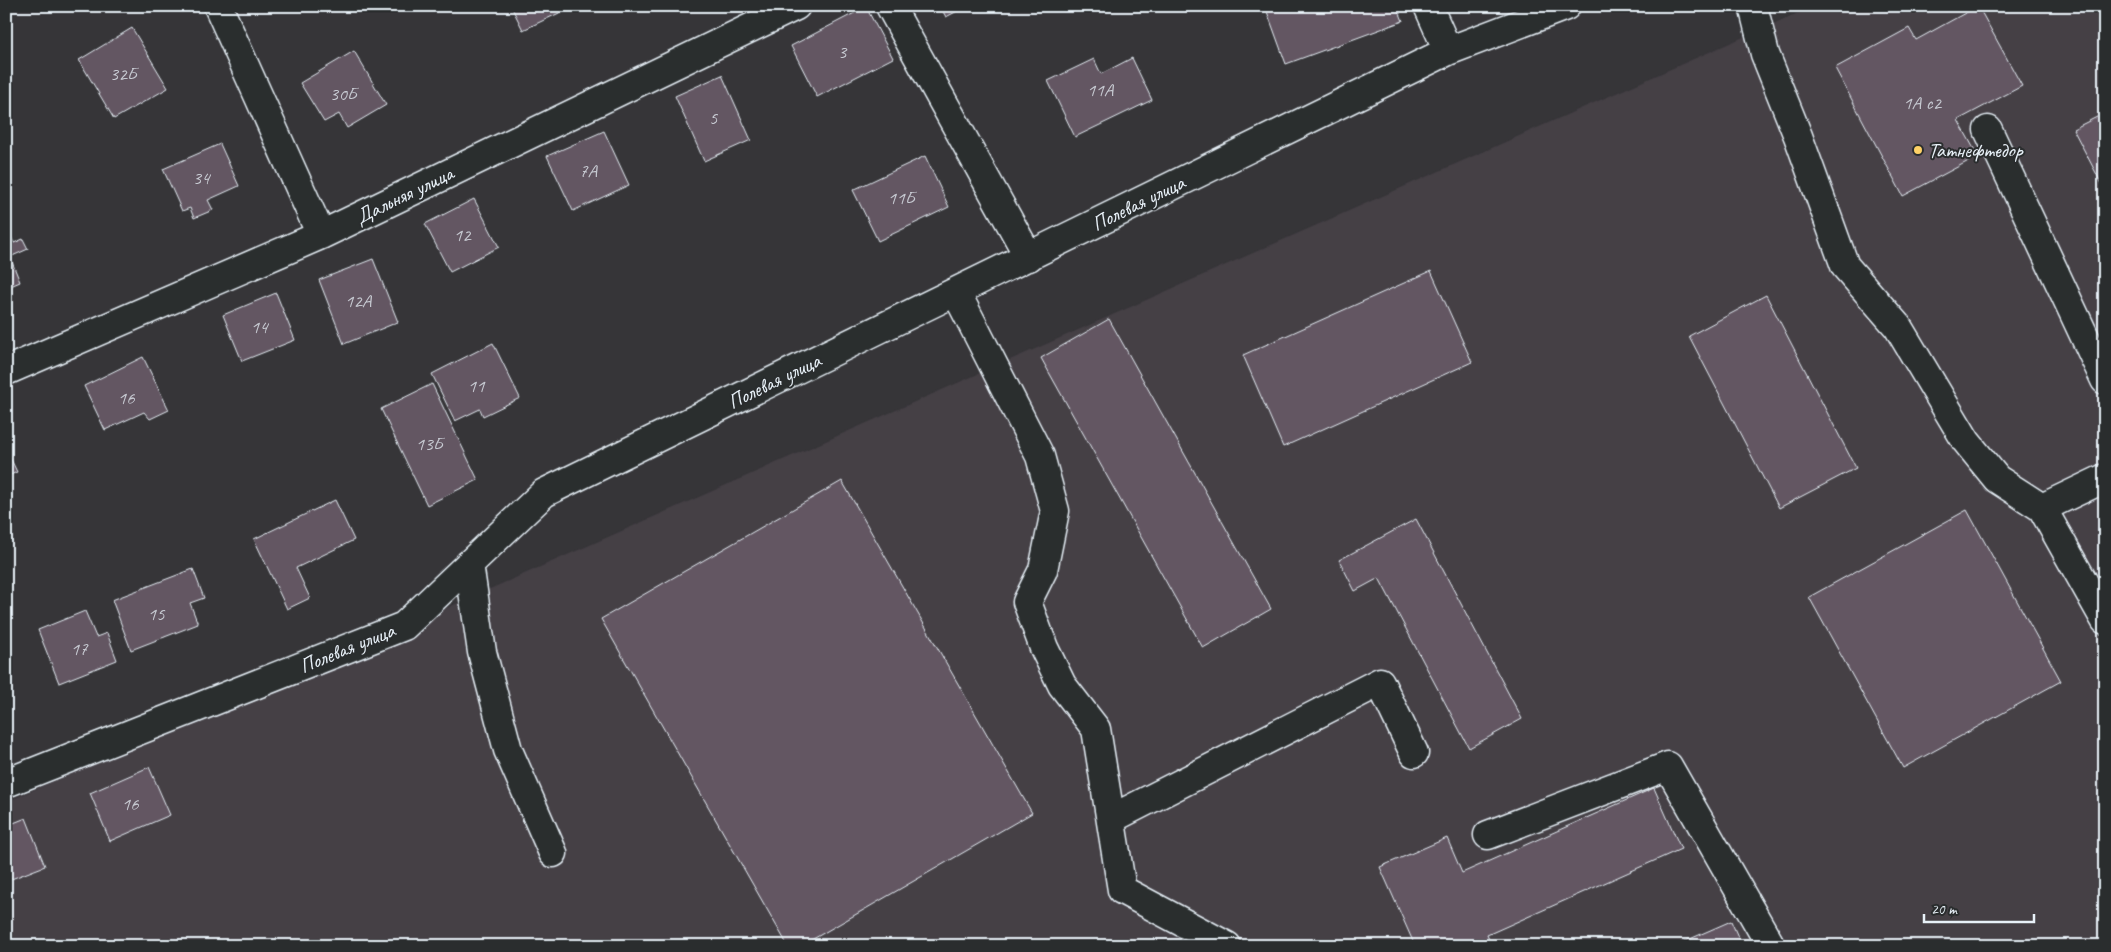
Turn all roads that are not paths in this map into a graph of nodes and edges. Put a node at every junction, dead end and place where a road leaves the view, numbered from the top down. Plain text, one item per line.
1 (218, 6) edge
2 (796, 6) edge
3 (890, 6) edge
4 (1428, 6) edge
5 (1566, 6) edge
6 (1753, 6) edge
7 (1448, 51) junction
8 (1988, 130) dead end
9 (321, 235) junction
10 (1029, 257) junction
11 (956, 292) junction
12 (6, 371) edge
13 (2105, 380) edge
14 (2105, 478) edge
15 (2042, 508) junction
16 (469, 564) junction
17 (2105, 620) edge
18 (1414, 753) dead end
19 (6, 783) edge
20 (1111, 819) junction
21 (1488, 835) dead end
22 (553, 854) dead end
23 (1227, 946) edge
24 (1771, 946) edge

1 - 9 street
2 - 9 street, Дальняя улица
3 - 10 street
4 - 7 street
5 - 7 street, Полевая улица
6 - 15 street
7 - 10 street, Полевая улица
8 - 13 street
9 - 12 street, Дальняя улица
10 - 11 street, Полевая улица
11 - 16 street, Полевая улица
11 - 20 street
14 - 15 street
15 - 17 street
16 - 19 street, Полевая улица
16 - 22 street
18 - 20 street
20 - 23 street
21 - 24 street

